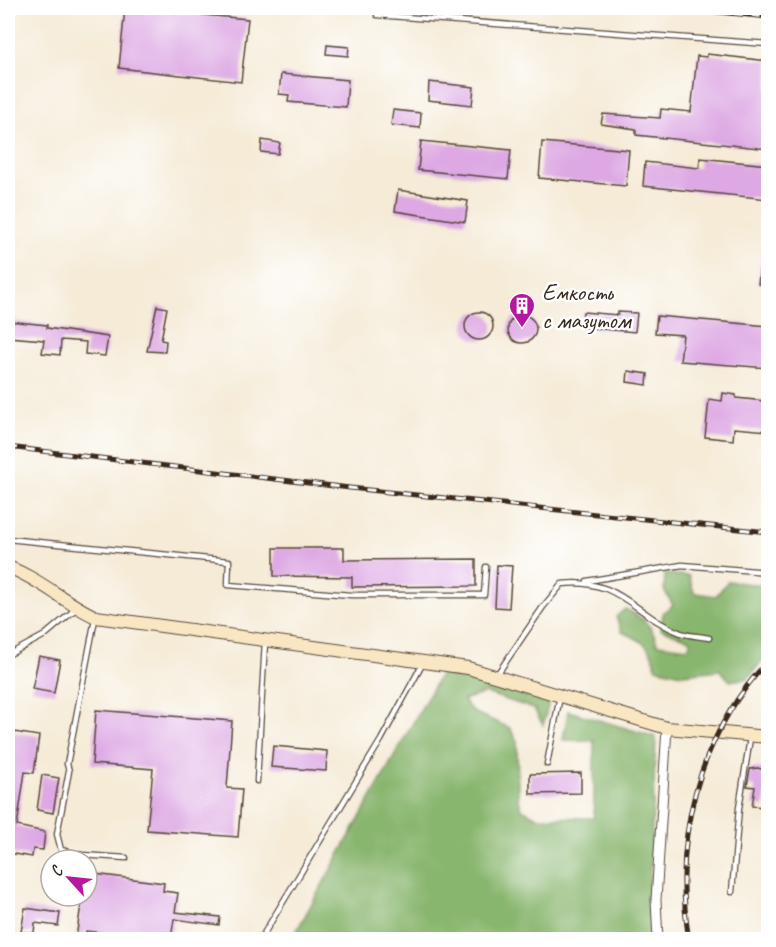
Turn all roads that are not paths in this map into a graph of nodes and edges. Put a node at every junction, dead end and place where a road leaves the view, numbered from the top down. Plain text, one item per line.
1 (377, 15) dead end
2 (768, 44) edge
3 (8, 539) edge
4 (8, 567) edge
5 (486, 567) dead end
6 (768, 572) edge
7 (584, 582) junction
8 (77, 608) junction
9 (96, 617) junction
10 (709, 638) dead end
11 (265, 640) junction
12 (8, 655) edge
13 (425, 660) junction
14 (496, 676) junction
15 (560, 696) junction
16 (667, 728) junction
17 (751, 735) junction
18 (768, 737) edge
19 (547, 764) dead end
20 (257, 781) dead end
21 (126, 858) dead end
22 (732, 892) dead end
23 (260, 939) edge
24 (658, 939) edge

1 - 2 lane
3 - 5 lane
4 - 8 street
6 - 7 lane
7 - 10 lane
7 - 14 lane
8 - 9 street
8 - 12 lane
9 - 11 street
9 - 21 lane
11 - 13 street
11 - 20 lane
13 - 14 street
13 - 23 lane
14 - 15 street
15 - 16 street
15 - 19 lane
16 - 17 street
16 - 24 street
17 - 18 street
17 - 22 lane

